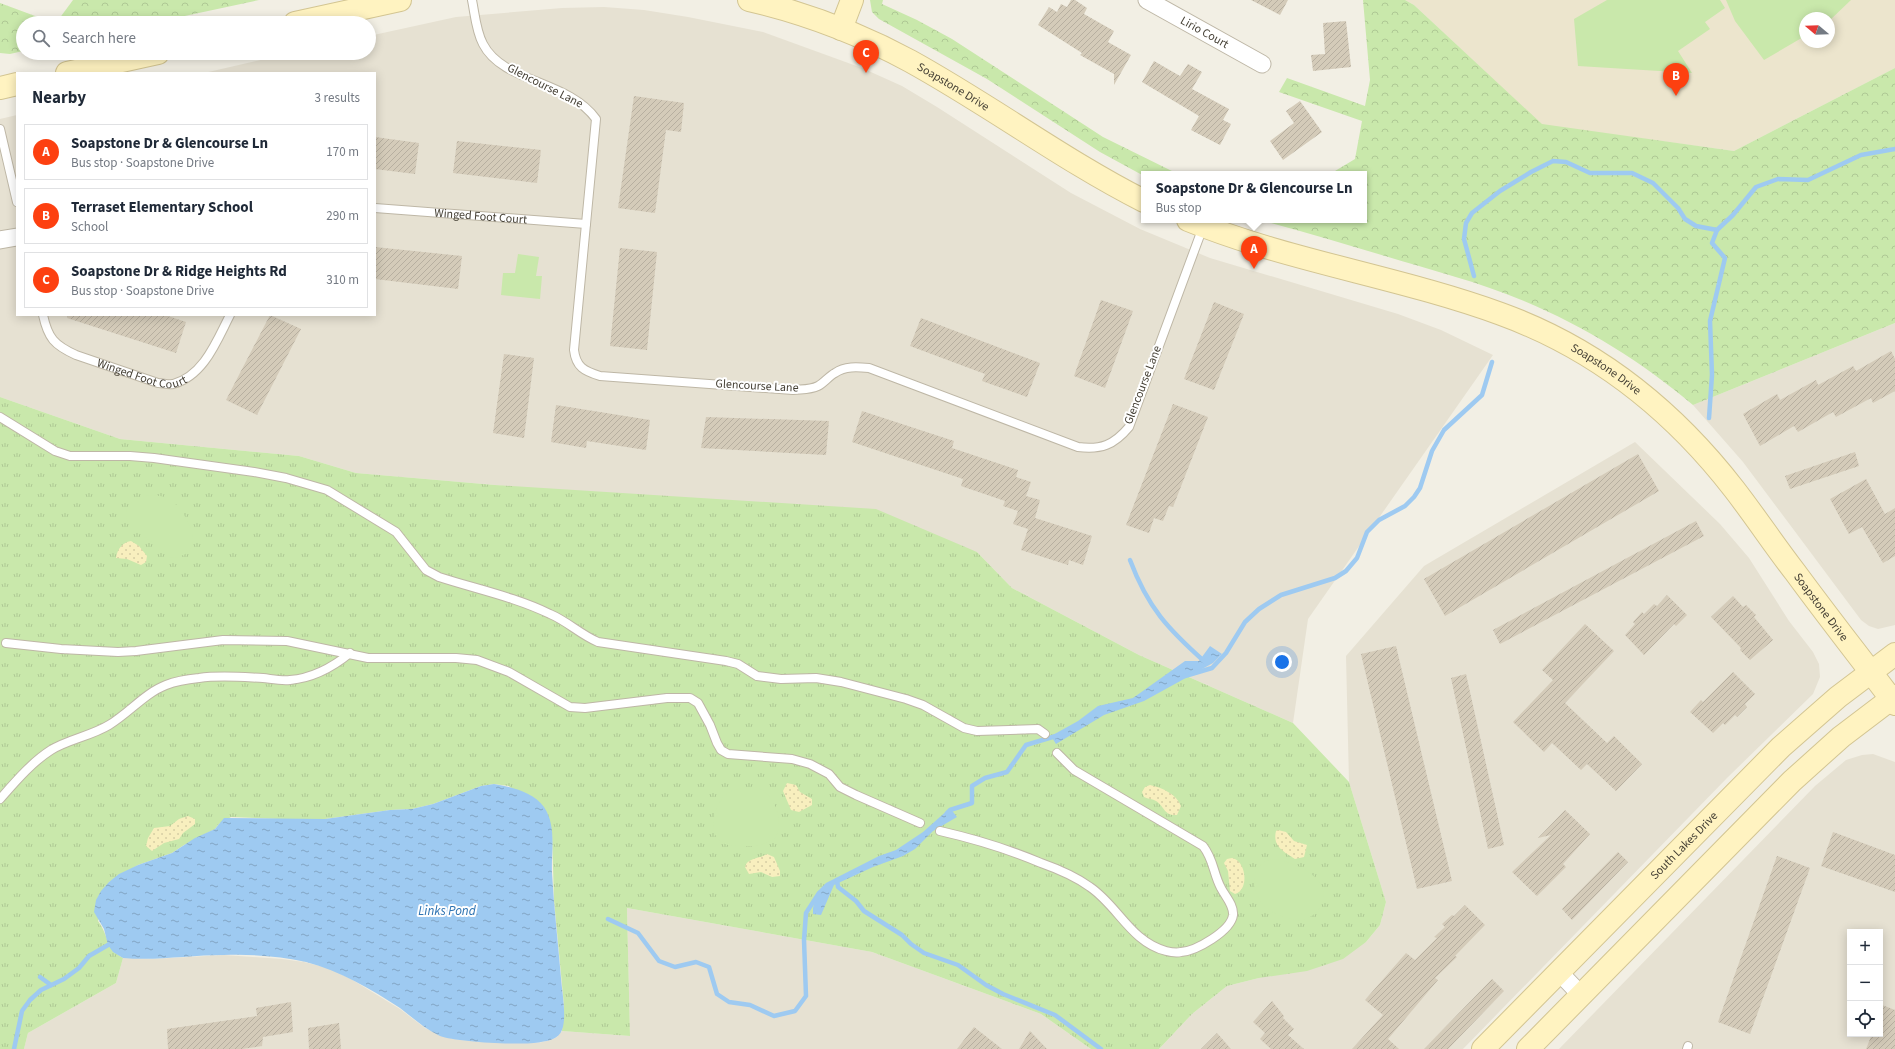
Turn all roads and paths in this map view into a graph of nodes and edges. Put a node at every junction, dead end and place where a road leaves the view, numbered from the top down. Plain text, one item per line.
1 (400, 0) edge
2 (472, 0) edge
3 (749, 0) edge
4 (852, 0) edge
5 (1147, 0) edge
6 (327, 16) edge
7 (841, 29) junction
8 (126, 60) edge
9 (1262, 64) dead end
10 (72, 72) edge
11 (16, 84) edge
12 (0, 88) edge
13 (0, 129) edge
14 (16, 198) edge
15 (1141, 200) edge
16 (376, 208) edge
17 (1195, 223) edge
18 (586, 224) junction
19 (16, 237) edge
20 (0, 240) edge
21 (43, 316) edge
22 (229, 316) edge
23 (0, 417) edge
24 (6, 643) dead end
25 (350, 653) junction
26 (1895, 654) edge
27 (1870, 671) junction
28 (1894, 700) edge
29 (1045, 734) dead end
30 (1058, 753) dead end
31 (0, 799) edge
32 (920, 823) dead end
33 (940, 830) dead end
34 (1559, 972) junction
35 (1581, 995) junction
36 (1482, 1049) edge
37 (1528, 1049) edge

1 - 6 street
2 - 18 lane, Glencourse Lane
3 - 7 street, Soapstone Drive
4 - 7 street
5 - 9 street, Lirio Court
7 - 15 street, Soapstone Drive
8 - 10 street
11 - 12 street
13 - 14 lane
16 - 18 lane, Winged Foot Court
17 - 18 lane, Glencourse Lane
17 - 27 street, Soapstone Drive
19 - 20 street
21 - 22 lane, Winged Foot Court
23 - 29 lane
24 - 25 lane
25 - 31 lane
25 - 32 lane
26 - 27 street, South Lakes Drive
27 - 28 street, Soapstone Drive
27 - 34 street, South Lakes Drive
28 - 35 street
30 - 33 lane
34 - 35 street
34 - 36 street, South Lakes Drive
35 - 37 street

